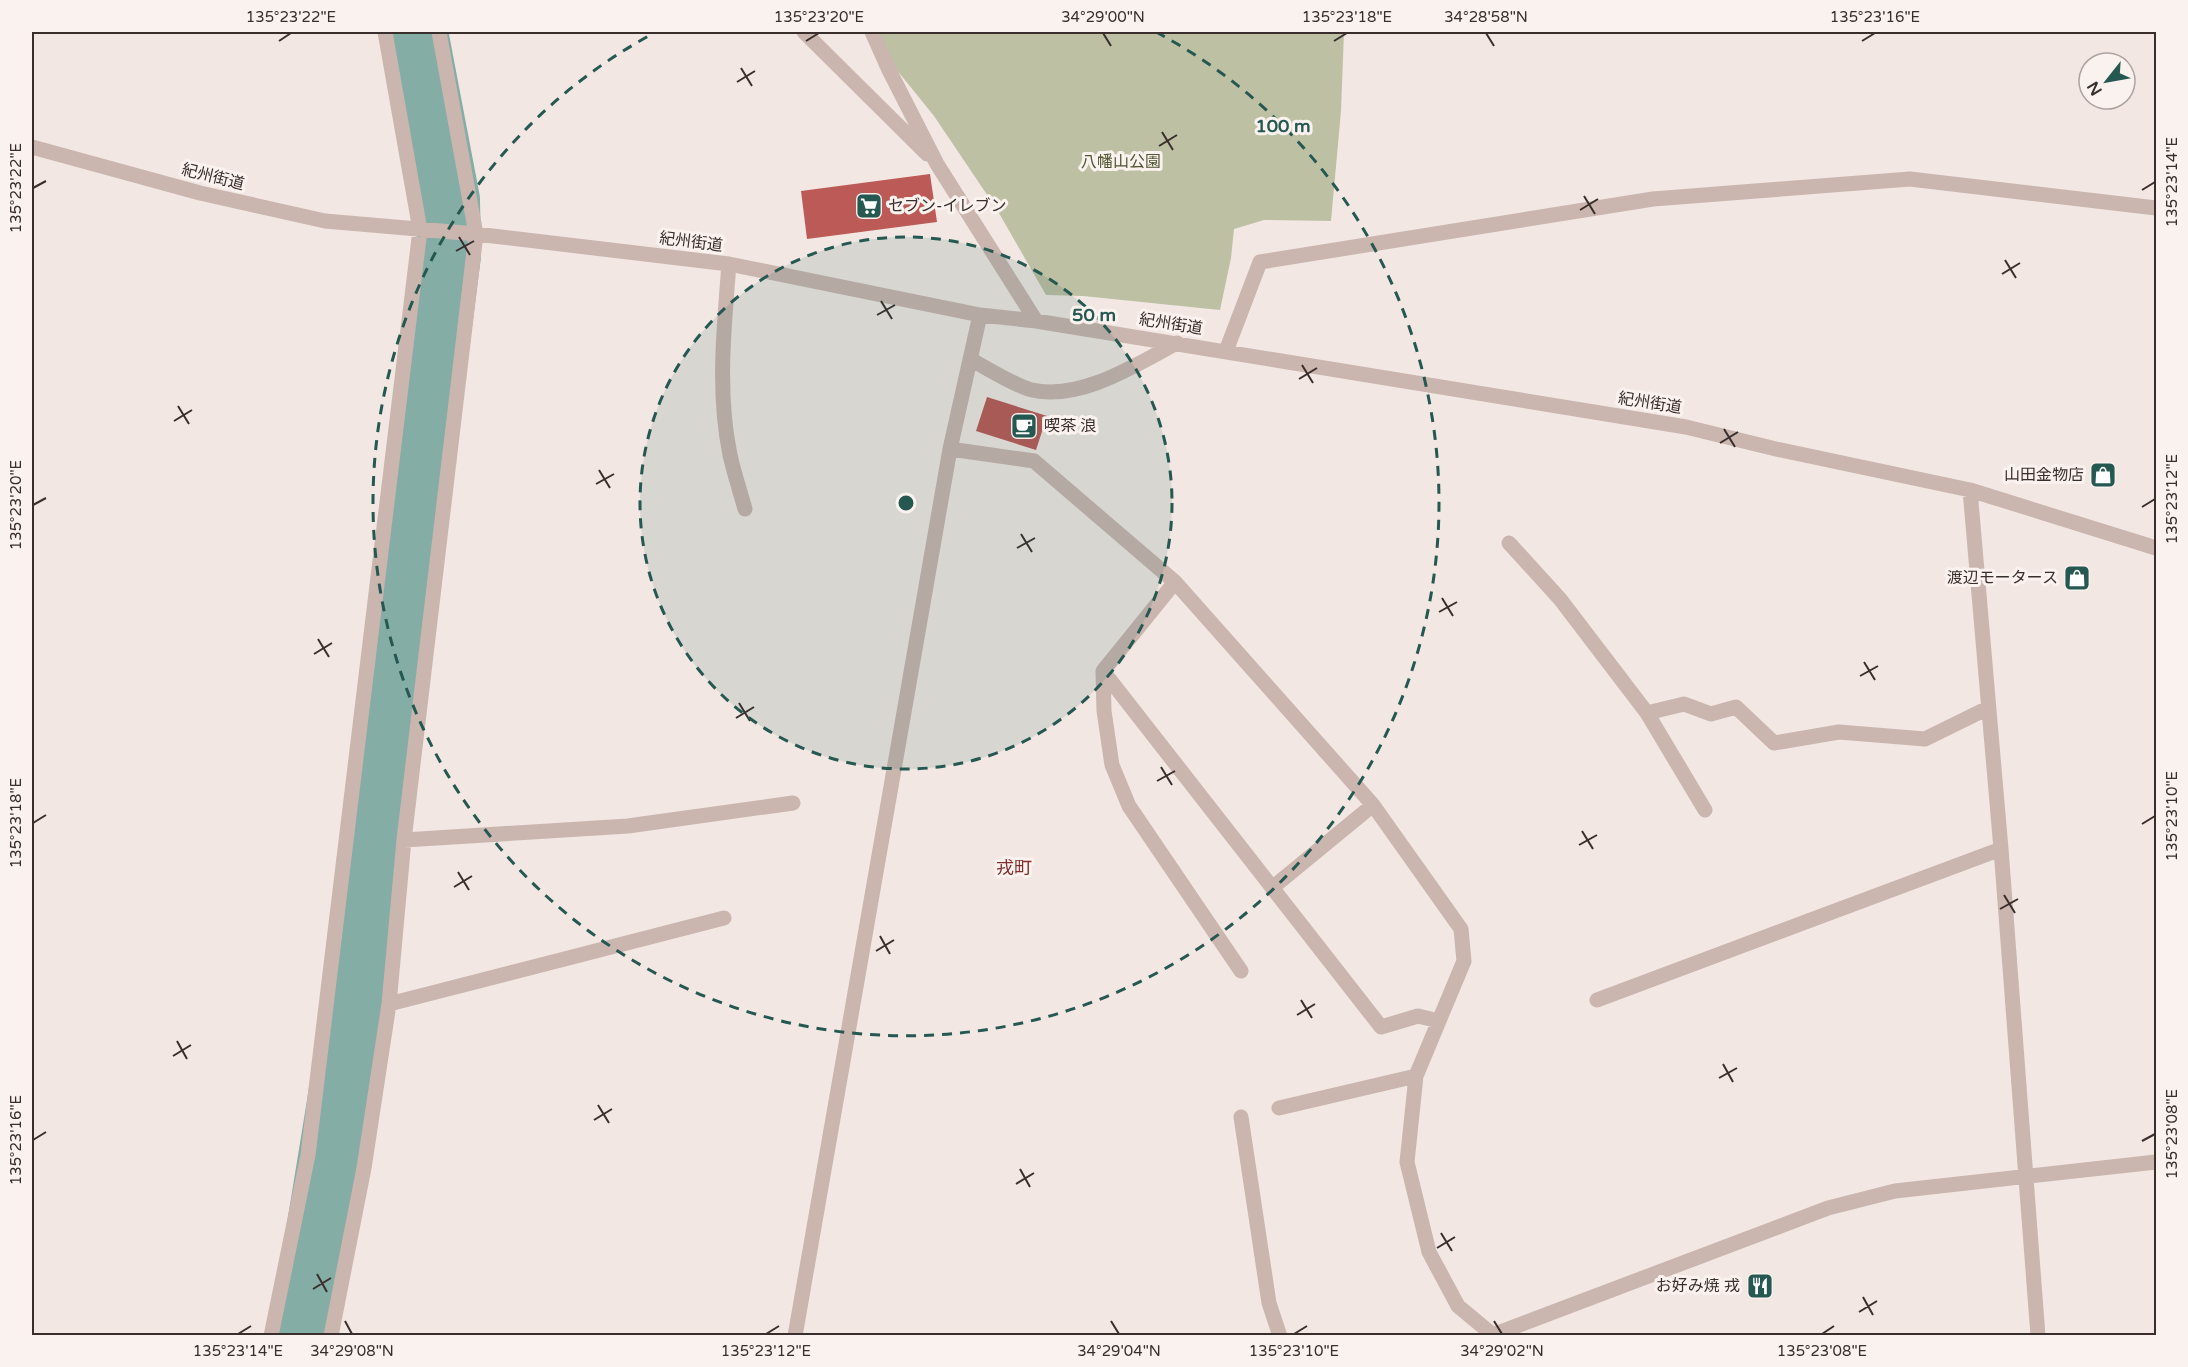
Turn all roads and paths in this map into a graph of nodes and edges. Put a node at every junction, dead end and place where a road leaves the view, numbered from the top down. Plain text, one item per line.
1 (385, 32) edge
2 (439, 32) edge
3 (804, 32) edge
4 (872, 32) edge
5 (32, 147) edge
6 (937, 164) junction
7 (2157, 208) edge
8 (423, 231) junction
9 (476, 234) junction
10 (729, 264) junction
11 (980, 315) junction
12 (1036, 321) junction
13 (1177, 343) junction
14 (1226, 351) junction
15 (970, 359) junction
16 (950, 449) junction
17 (1970, 490) junction
18 (745, 509) dead end
19 (1509, 543) dead end
20 (2157, 548) edge
21 (1175, 582) junction
22 (1103, 671) junction
23 (1988, 708) junction
24 (1647, 713) junction
25 (793, 803) dead end
26 (1373, 805) junction
27 (1705, 810) dead end
28 (404, 840) junction
29 (2001, 849) junction
30 (1272, 888) junction
31 (724, 918) dead end
32 (1241, 970) dead end
33 (1598, 1000) dead end
34 (389, 1004) junction
35 (1438, 1022) junction
36 (1416, 1076) junction
37 (1280, 1108) dead end
38 (1241, 1117) dead end
39 (2157, 1162) edge
40 (2026, 1177) junction
41 (271, 1335) edge
42 (331, 1335) edge
43 (795, 1335) edge
44 (1280, 1335) edge
45 (1493, 1335) edge
46 (2038, 1335) edge

1 - 8 street
2 - 9 street
3 - 6 street
4 - 6 street
5 - 8 street, 紀州街道
6 - 12 street
7 - 14 street
8 - 9 street, 紀州街道
8 - 41 street
9 - 10 street, 紀州街道
9 - 28 street
10 - 11 street, 紀州街道
10 - 18 street
11 - 12 street, 紀州街道
11 - 15 street
12 - 13 street, 紀州街道
13 - 14 street, 紀州街道
13 - 15 street
14 - 17 street, 紀州街道
15 - 16 street
16 - 21 street
16 - 43 street
17 - 20 street, 紀州街道
17 - 23 street
19 - 24 street
21 - 22 street
21 - 26 street
22 - 30 street
22 - 32 street
23 - 24 street
23 - 29 street
24 - 27 street
25 - 28 street
26 - 30 street
26 - 35 street
28 - 34 street
29 - 33 street
29 - 40 street
30 - 35 street
31 - 34 street
34 - 42 street
35 - 36 street
36 - 37 street
36 - 45 street
38 - 44 street
39 - 40 street
40 - 45 street
40 - 46 street

